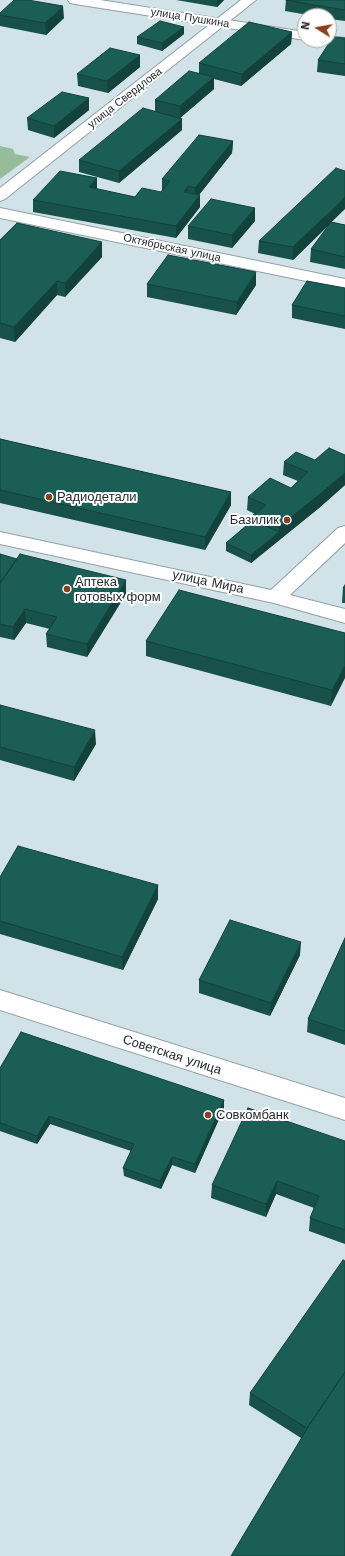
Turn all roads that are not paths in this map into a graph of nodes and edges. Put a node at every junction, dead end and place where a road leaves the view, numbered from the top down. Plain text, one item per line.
1 (75, 0) edge
2 (249, 0) edge
3 (221, 23) junction
4 (297, 35) edge
5 (0, 196) edge
6 (0, 212) edge
7 (345, 284) edge
8 (345, 532) edge
9 (0, 538) edge
10 (275, 597) junction
11 (345, 616) edge
12 (0, 1000) edge
13 (345, 1109) edge

1 - 3 street, улица Пушкина
2 - 3 street, улица Свердлова
3 - 4 street, улица Пушкина
3 - 5 street, улица Свердлова
6 - 7 street, Октябрьская улица
8 - 10 street
9 - 10 street, улица Мира
10 - 11 street, улица Мира
12 - 13 street, Советская улица

